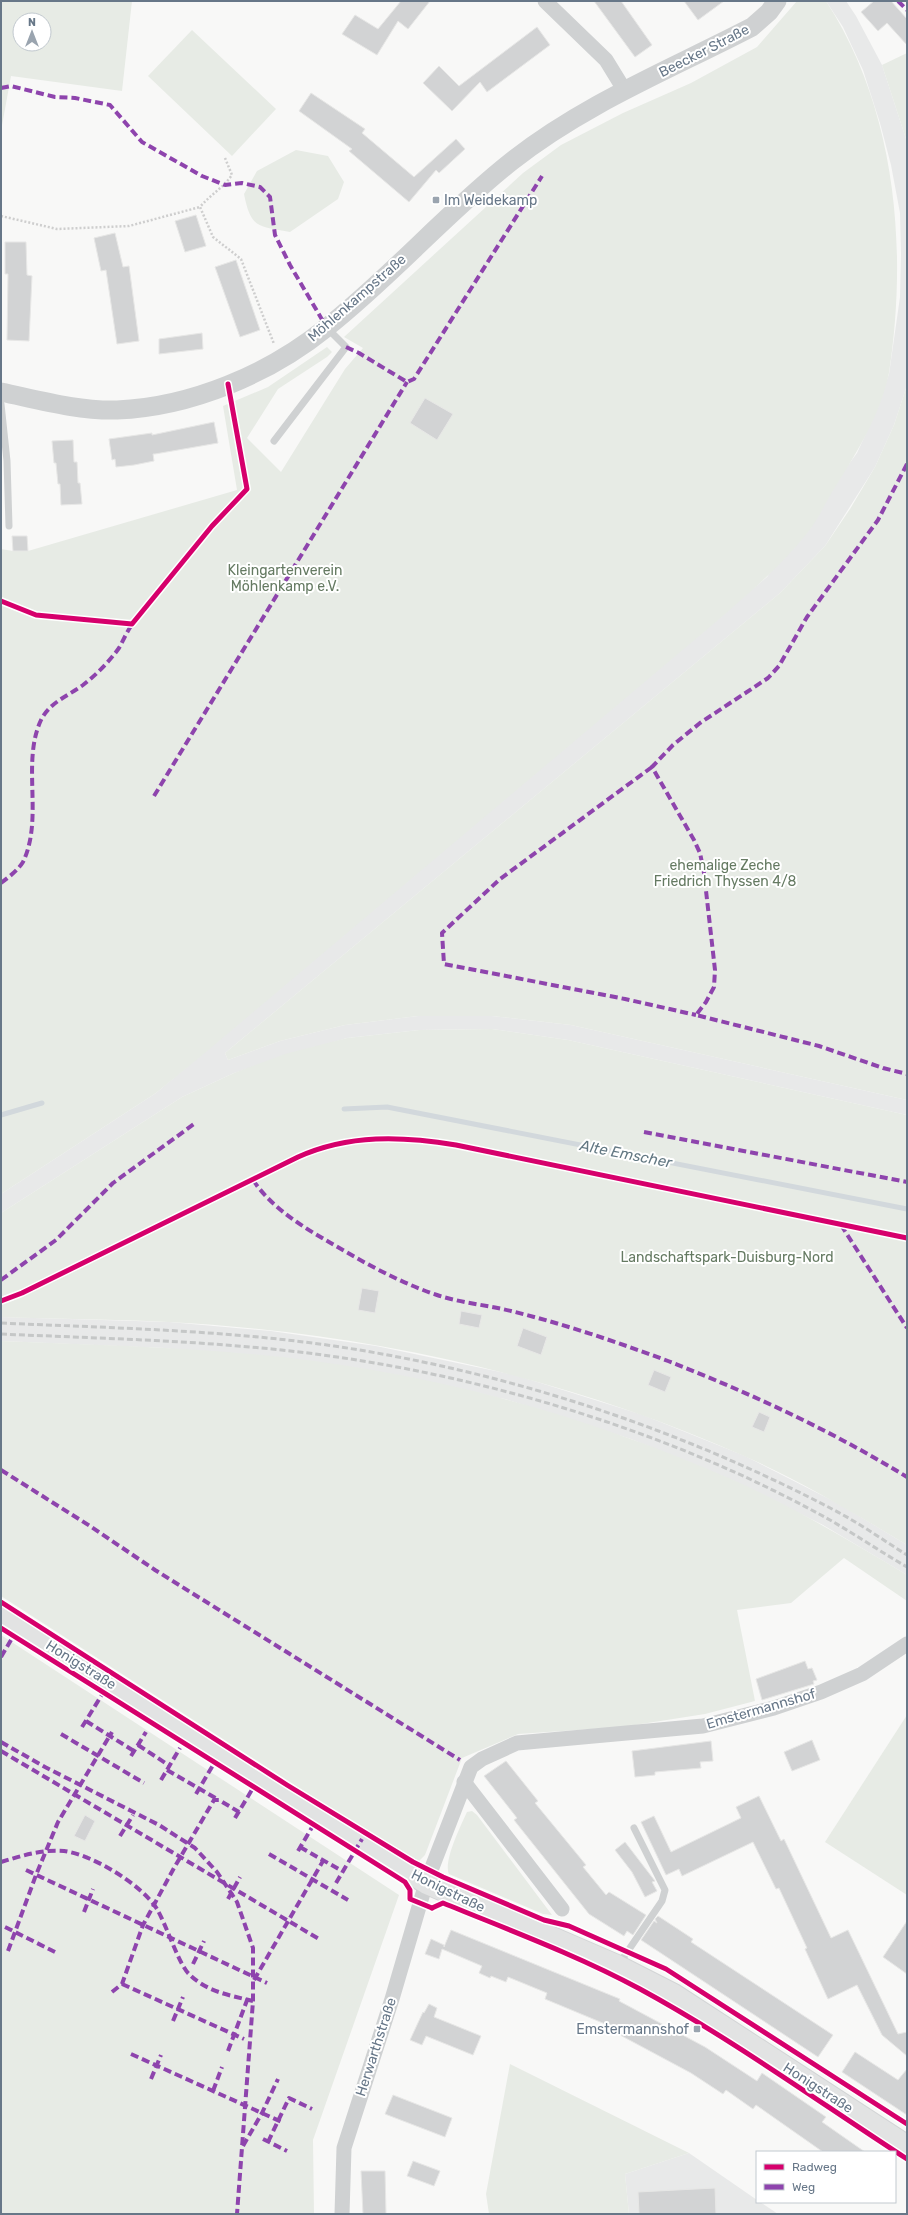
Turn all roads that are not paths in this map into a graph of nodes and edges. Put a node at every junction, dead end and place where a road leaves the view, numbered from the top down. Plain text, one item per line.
1 (545, 1) edge
2 (777, 1) edge
3 (625, 91) junction
4 (326, 328) junction
5 (1, 392) edge
6 (1, 404) edge
7 (274, 441) dead end
8 (9, 526) dead end
9 (1, 1614) edge
10 (907, 1644) edge
11 (464, 1782) junction
12 (634, 1828) dead end
13 (426, 1883) junction
14 (562, 1909) dead end
15 (618, 1966) junction
16 (907, 2146) edge
17 (342, 2214) edge

1 - 3 street
2 - 3 street, Beecker Straße
3 - 4 street, Möhlenkampstraße
4 - 5 street, Möhlenkampstraße
4 - 7 lane
6 - 8 lane
9 - 13 main road, Honigstraße
10 - 11 street, Emstermannshof
11 - 13 street, Emstermannshof
11 - 14 street
12 - 15 lane
13 - 15 main road, Honigstraße
13 - 17 street, Herwarthstraße
15 - 16 main road, Honigstraße

